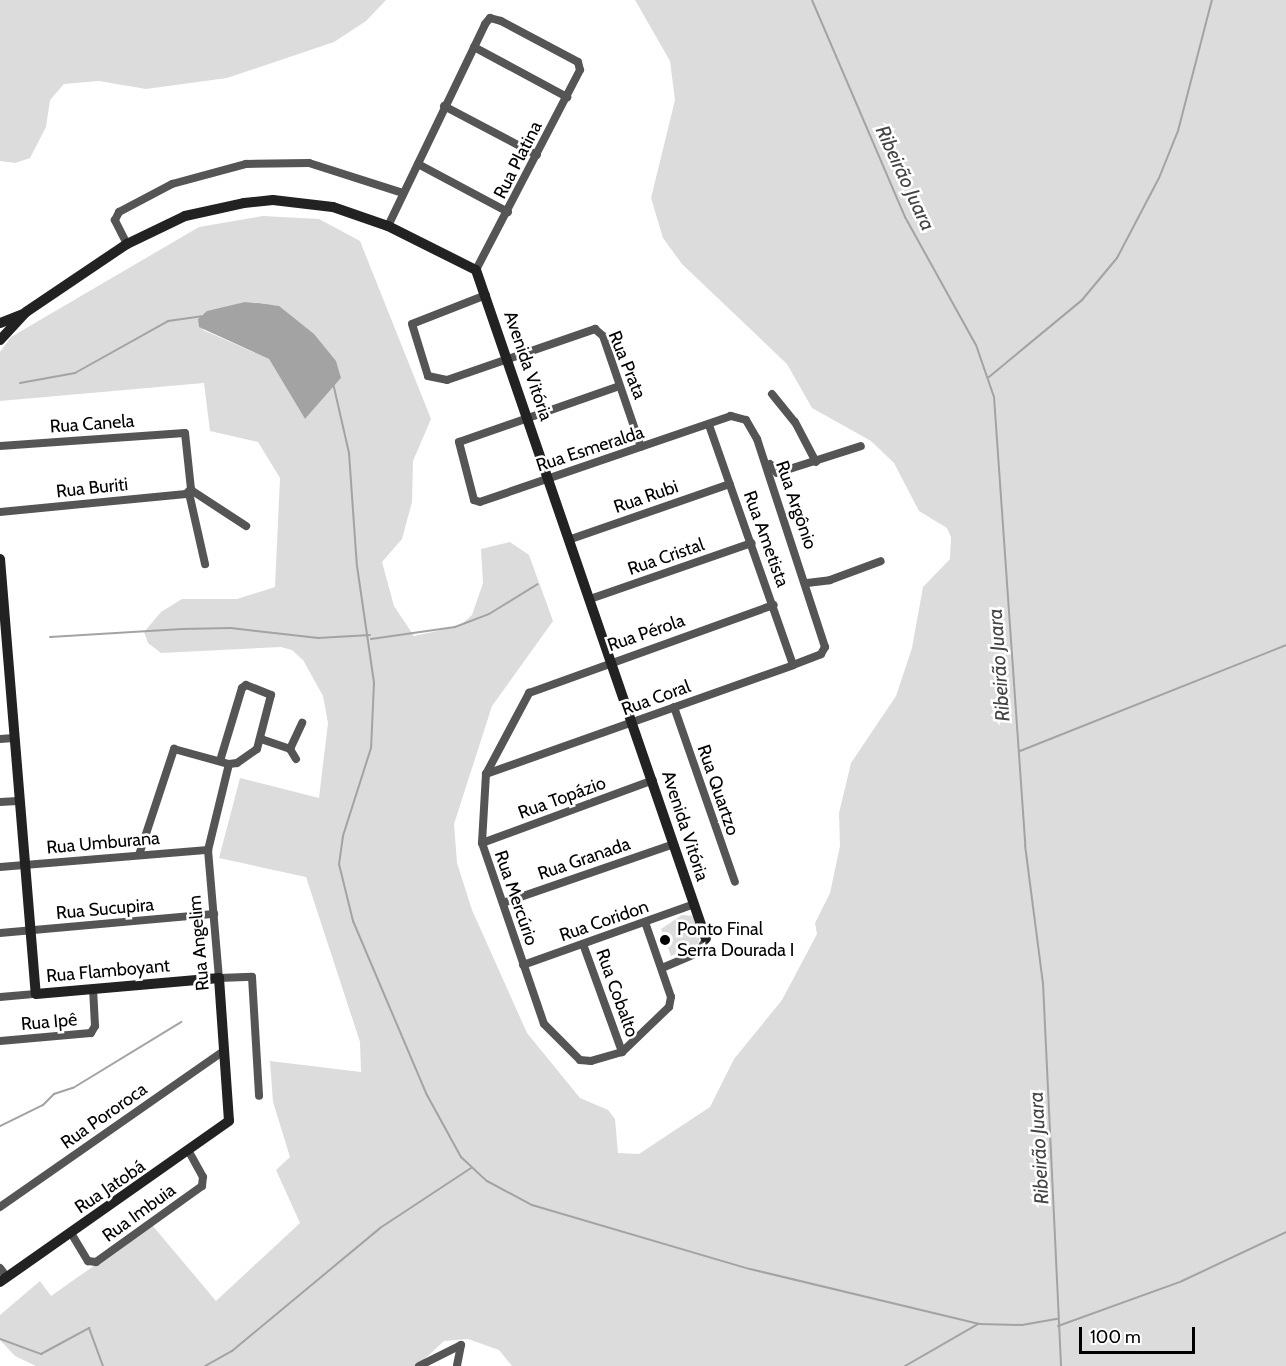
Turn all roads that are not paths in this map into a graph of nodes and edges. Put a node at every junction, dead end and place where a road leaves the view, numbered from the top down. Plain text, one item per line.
1 (474, 47) junction
2 (567, 97) junction
3 (444, 106) junction
4 (537, 155) junction
5 (417, 164) junction
6 (403, 193) junction
7 (508, 212) junction
8 (388, 226) junction
9 (127, 244) junction
10 (476, 270) junction
11 (486, 295) junction
12 (26, 312) junction
13 (0, 323) edge
14 (0, 340) edge
15 (508, 358) junction
16 (620, 386) junction
17 (772, 394) dead end
18 (529, 419) junction
19 (709, 425) junction
20 (758, 439) junction
21 (0, 446) edge
22 (861, 446) dead end
23 (641, 447) junction
24 (816, 462) junction
25 (549, 478) junction
26 (730, 484) junction
27 (189, 492) junction
28 (0, 512) edge
29 (246, 525) dead end
30 (571, 539) junction
31 (752, 543) junction
32 (0, 559) edge
33 (881, 561) dead end
34 (205, 564) dead end
35 (807, 583) junction
36 (590, 599) junction
37 (774, 605) junction
38 (2, 607) edge
39 (826, 639) joint
40 (611, 661) junction
41 (793, 665) junction
42 (4, 669) edge
43 (529, 693) joint
44 (674, 707) junction
45 (633, 722) junction
46 (302, 723) dead end
47 (14, 738) junction
48 (0, 739) edge
49 (261, 739) junction
50 (290, 749) junction
51 (296, 759) dead end
52 (224, 762) junction
53 (486, 774) junction
54 (653, 780) junction
55 (18, 801) junction
56 (0, 802) edge
57 (482, 843) junction
58 (674, 844) junction
59 (208, 850) junction
60 (139, 855) junction
61 (24, 865) junction
62 (0, 867) edge
63 (735, 882) dead end
64 (503, 903) junction
65 (694, 904) junction
66 (214, 914) junction
67 (645, 922) junction
68 (29, 931) junction
69 (0, 933) edge
70 (706, 939) joint
71 (583, 944) junction
72 (523, 964) junction
73 (662, 968) junction
74 (219, 978) junction
75 (93, 990) junction
76 (36, 994) junction
77 (0, 997) edge
78 (0, 1041) edge
79 (225, 1050) junction
80 (622, 1052) junction
81 (259, 1096) dead end
82 (229, 1121) joint
83 (189, 1152) junction
84 (0, 1207) edge
85 (71, 1233) junction
86 (2, 1275) edge
87 (419, 1366) edge
88 (457, 1366) edge

1 - 2 street
1 - 2 street, Rua Platina
1 - 3 street
2 - 4 street, Rua Platina
3 - 4 street
3 - 5 street
4 - 7 street, Rua Platina
5 - 6 street
5 - 7 street
6 - 8 street
6 - 9 street
7 - 10 street, Rua Platina
8 - 9 street
8 - 10 street
9 - 12 street
10 - 11 street, Avenida Vitória
11 - 15 street, Avenida Vitória
11 - 15 street
12 - 13 street
12 - 14 street
15 - 16 street, Rua Prata
15 - 18 street, Avenida Vitória
16 - 18 street
16 - 23 street, Rua Prata
17 - 24 street
18 - 25 street, Avenida Vitória
18 - 25 street, Rua Esmeralda
19 - 20 street, Rua Argônio
19 - 23 street, Rua Esmeralda
19 - 26 street, Rua Ametista
20 - 24 street
20 - 35 street, Rua Argônio
21 - 27 street, Rua Canela
22 - 24 street
23 - 25 street, Rua Esmeralda
25 - 30 street, Avenida Vitória
26 - 30 street, Rua Rubi
26 - 31 street, Rua Ametista
27 - 28 street, Rua Buriti
27 - 29 street
27 - 34 street
30 - 36 street, Avenida Vitória
31 - 36 street, Rua Cristal
31 - 37 street, Rua Ametista
32 - 38 street
33 - 35 street
35 - 39 street, Rua Argônio
36 - 40 street, Avenida Vitória
37 - 40 street, Rua Pérola
37 - 41 street, Rua Ametista
38 - 42 street
39 - 41 street, Rua Coral
40 - 43 street, Rua Pérola
40 - 45 street, Avenida Vitória
41 - 44 street, Rua Coral
42 - 47 street
43 - 53 street, Rua Mercúrio
44 - 45 street, Rua Coral
44 - 63 street, Rua Quartzo
45 - 53 street, Rua Coral
45 - 54 street, Avenida Vitória
46 - 50 street
47 - 48 street
47 - 55 street
49 - 50 street
49 - 52 street
49 - 52 street, Rua Angelim
50 - 51 street
52 - 59 street, Rua Angelim
52 - 60 street
53 - 57 street, Rua Mercúrio
54 - 57 street, Rua Topázio
54 - 58 street, Avenida Vitória
55 - 56 street
55 - 61 street
57 - 64 street, Rua Mercúrio
58 - 64 street, Rua Granada
58 - 65 street, Avenida Vitória
59 - 60 street, Rua Umburana
59 - 66 street, Rua Angelim
60 - 61 street, Rua Umburana
61 - 62 street, Rua Umburana
61 - 68 street
64 - 72 street, Rua Mercúrio
65 - 67 street, Rua Coridon
65 - 70 street, Avenida Vitória
66 - 68 street, Rua Sucupira
66 - 74 street, Rua Angelim
67 - 71 street, Rua Coridon
67 - 73 street
68 - 69 street, Rua Sucupira
68 - 76 street
70 - 73 street
71 - 72 street, Rua Coridon
71 - 80 street, Rua Cobalto
72 - 80 street, Rua Mercúrio
73 - 80 street
74 - 75 street, Rua Flamboyant
74 - 79 street, Rua Angelim
74 - 81 street
75 - 76 street, Rua Flamboyant
75 - 78 street, Rua Ipê
76 - 77 street, Rua Flamboyant
79 - 82 street, Rua Angelim
79 - 84 street, Rua Pororoca
82 - 83 street, Rua Jatobá
83 - 85 street, Rua Jatobá
83 - 85 street, Rua Imbuia
85 - 86 street, Rua Jatobá
87 - 88 street

